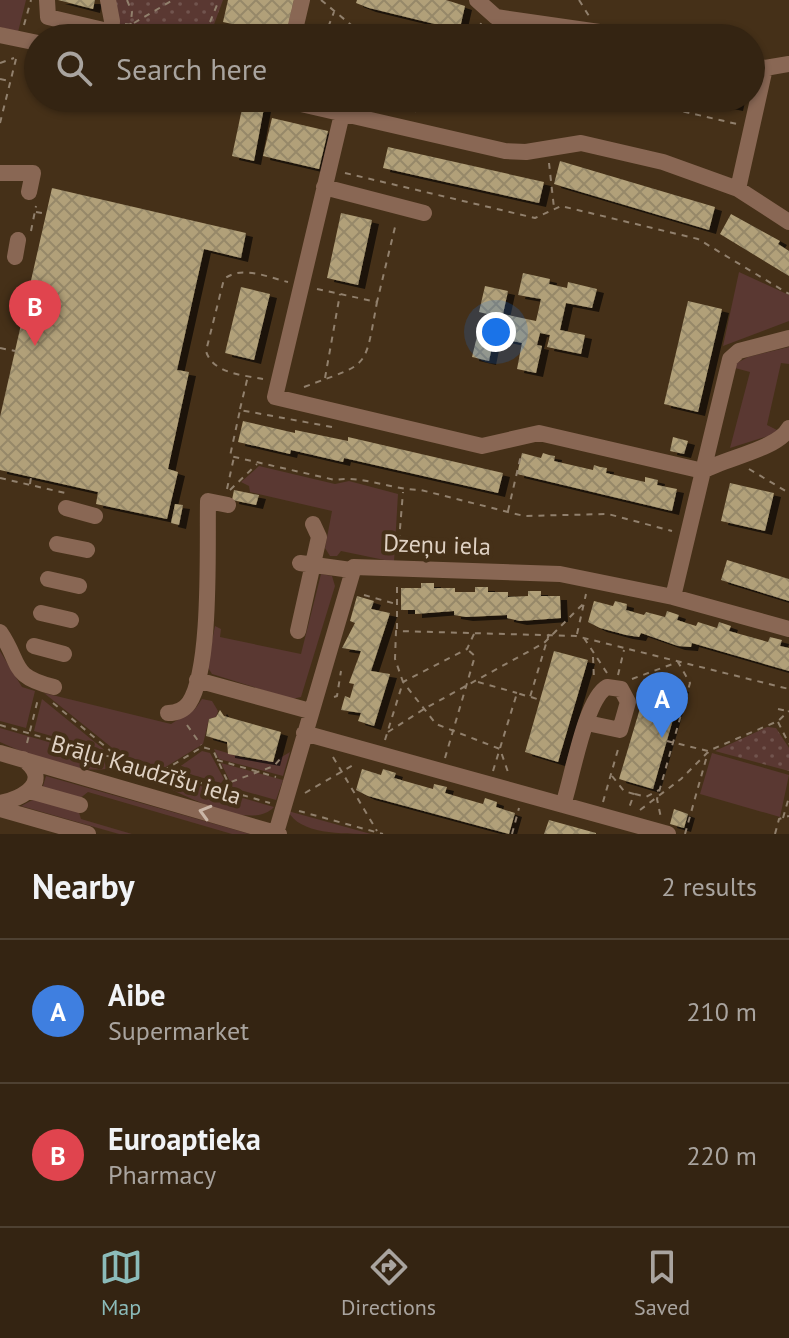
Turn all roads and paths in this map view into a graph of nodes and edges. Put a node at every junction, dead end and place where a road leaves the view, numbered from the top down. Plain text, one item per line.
1 (47, 0) edge
2 (108, 0) edge
3 (127, 0) edge
4 (173, 0) edge
5 (219, 0) edge
6 (302, 0) edge
7 (321, 0) edge
8 (333, 0) edge
9 (477, 0) edge
10 (328, 6) junction
11 (334, 11) junction
12 (133, 23) junction
13 (82, 24) edge
14 (114, 24) edge
15 (139, 24) edge
16 (215, 24) edge
17 (296, 24) edge
18 (329, 24) edge
19 (350, 24) edge
20 (544, 24) edge
21 (0, 35) edge
22 (24, 40) edge
23 (16, 56) dead end
24 (0, 63) edge
25 (789, 64) edge
26 (765, 66) edge
27 (0, 79) edge
28 (334, 112) edge
29 (686, 112) edge
30 (754, 112) edge
31 (342, 114) junction
32 (0, 123) edge
33 (753, 127) junction
34 (545, 147) junction
35 (328, 169) junction
36 (0, 173) edge
37 (324, 187) junction
38 (738, 189) junction
39 (34, 195) joint
40 (400, 206) junction
41 (555, 209) junction
42 (35, 212) junction
43 (424, 213) dead end
44 (47, 214) dead end
45 (789, 222) edge
46 (24, 239) joint
47 (15, 257) dead end
48 (300, 285) junction
49 (340, 294) junction
50 (789, 294) edge
51 (789, 338) edge
52 (0, 348) edge
53 (15, 351) dead end
54 (248, 376) dead end
55 (324, 379) dead end
56 (240, 410) dead end
57 (787, 440) edge
58 (522, 449) dead end
59 (738, 462) dead end
60 (258, 463) junction
61 (703, 471) junction
62 (31, 477) dead end
63 (30, 485) dead end
64 (403, 490) junction
65 (789, 493) edge
66 (228, 505) dead end
67 (66, 508) dead end
68 (508, 512) junction
69 (95, 516) dead end
70 (313, 524) dead end
71 (689, 535) junction
72 (57, 544) dead end
73 (87, 550) dead end
74 (306, 564) junction
75 (397, 568) junction
76 (351, 570) junction
77 (48, 579) dead end
78 (79, 586) dead end
79 (587, 589) dead end
80 (362, 594) dead end
81 (673, 597) junction
82 (584, 603) junction
83 (397, 604) junction
84 (41, 613) dead end
85 (71, 620) dead end
86 (789, 629) edge
87 (298, 631) dead end
88 (396, 631) junction
89 (0, 632) edge
90 (474, 633) junction
91 (549, 634) junction
92 (555, 634) junction
93 (576, 636) junction
94 (584, 637) junction
95 (544, 643) junction
96 (34, 646) dead end
97 (467, 649) junction
98 (625, 649) junction
99 (64, 654) dead end
100 (593, 654) junction
101 (678, 662) junction
102 (338, 666) dead end
103 (197, 680) junction
104 (403, 682) junction
105 (477, 682) junction
106 (615, 685) junction
107 (466, 688) junction
108 (594, 688) dead end
109 (789, 689) edge
110 (517, 693) junction
111 (53, 695) joint
112 (530, 697) junction
113 (329, 699) dead end
114 (540, 700) dead end
115 (424, 709) junction
116 (778, 709) dead end
117 (310, 711) junction
118 (789, 711) edge
119 (171, 713) joint
120 (778, 721) junction
121 (587, 723) junction
122 (0, 725) edge
123 (620, 730) junction
124 (452, 732) junction
125 (387, 733) junction
126 (303, 737) junction
127 (667, 741) dead end
128 (674, 744) junction
129 (789, 744) edge
130 (202, 747) junction
131 (328, 747) dead end
132 (383, 747) dead end
133 (500, 749) junction
134 (708, 751) junction
135 (0, 753) edge
136 (110, 756) junction
137 (365, 758) dead end
138 (23, 759) junction
139 (122, 760) junction
140 (217, 760) junction
141 (441, 771) junction
142 (162, 772) junction
143 (261, 772) junction
144 (341, 772) junction
145 (611, 775) junction
146 (176, 776) junction
147 (291, 781) junction
148 (490, 784) junction
149 (229, 785) junction
150 (215, 787) junction
151 (517, 788) junction
152 (660, 789) junction
153 (30, 791) junction
154 (232, 792) junction
155 (303, 794) dead end
156 (634, 794) junction
157 (789, 797) edge
158 (657, 799) junction
159 (80, 805) dead end
160 (563, 805) junction
161 (0, 806) edge
162 (283, 807) junction
163 (638, 811) dead end
164 (598, 815) junction
165 (789, 816) edge
166 (626, 817) dead end
167 (783, 818) junction
168 (41, 828) edge
169 (377, 832) edge
170 (88, 834) edge
171 (278, 834) edge
172 (383, 834) edge
173 (512, 834) edge
174 (666, 834) edge
175 (685, 834) edge
176 (775, 834) edge

1 - 13 street
2 - 14 street
3 - 12 path
4 - 12 path
5 - 16 path
6 - 17 street
7 - 10 path
8 - 10 path
9 - 20 street
10 - 11 path
11 - 18 path
11 - 19 path
12 - 15 path
21 - 22 street
23 - 24 path
25 - 26 street
27 - 32 path
28 - 31 street
29 - 33 path
30 - 33 street
31 - 34 street
31 - 35 street
33 - 38 street
34 - 38 street
34 - 41 path
35 - 37 street
35 - 41 path
36 - 39 street
37 - 40 street
37 - 48 street
38 - 45 street
39 - 42 path
40 - 43 street
40 - 49 path
41 - 50 path
42 - 44 path
42 - 46 path
46 - 47 street
48 - 49 path
48 - 61 street
49 - 55 path
51 - 61 street
52 - 53 path
54 - 56 path
57 - 61 street
58 - 68 path
59 - 65 path
60 - 60 path
60 - 64 path
61 - 71 street
62 - 63 path
64 - 68 path
64 - 75 path
66 - 103 street
67 - 69 street
68 - 71 path
70 - 74 street
71 - 81 street
72 - 73 street
74 - 76 street
74 - 87 street
75 - 76 street, Dzeņu iela
75 - 81 street, Dzeņu iela
75 - 83 path
76 - 117 street, Dzeņu iela
77 - 78 street
79 - 82 path
80 - 83 path
81 - 86 street, Dzeņu iela
82 - 92 path
82 - 93 path
83 - 88 path
84 - 85 street
88 - 90 path
88 - 104 path
89 - 111 street
90 - 91 path
90 - 97 path
91 - 92 path
91 - 95 path
92 - 93 path
92 - 95 path
93 - 94 path
94 - 98 path
94 - 100 path
95 - 105 path
95 - 112 path
96 - 99 street
97 - 104 path
97 - 107 path
98 - 101 path
98 - 106 path
100 - 106 path
100 - 108 path
101 - 106 path
101 - 109 path
101 - 128 path
102 - 113 path
103 - 117 street
103 - 119 street
104 - 115 path
104 - 125 path
105 - 107 path
105 - 110 path
106 - 121 street
106 - 123 street
107 - 115 path
107 - 124 path
110 - 112 path
110 - 133 path
111 - 139 path
112 - 114 path
115 - 124 path
115 - 125 path
116 - 118 path
117 - 126 street, Dzeņu iela
118 - 120 path
119 - 130 path
120 - 129 path
120 - 134 path
121 - 123 street
121 - 160 street
122 - 136 path
123 - 145 path
124 - 133 path
124 - 141 path
125 - 132 path
126 - 141 street
126 - 143 path
126 - 147 street, Dzeņu iela
127 - 128 path
128 - 134 path
128 - 152 path
130 - 140 path
130 - 142 path
131 - 144 path
133 - 148 path
133 - 151 path
134 - 158 path
134 - 175 path
135 - 138 street, Brāļu Kaudzīšu iela
136 - 139 path
136 - 146 path
137 - 144 path
138 - 153 street
171 -> 138 street, Brāļu Kaudzīšu iela
139 - 142 path
140 - 143 path
140 - 149 path
141 - 148 street
142 - 146 path
143 - 147 path
143 - 149 path
144 - 155 path
144 - 169 path
145 - 156 path
145 - 164 path
146 - 150 path
147 - 162 street, Dzeņu iela
148 - 151 street
149 - 150 path
149 - 154 path
150 - 154 path
151 - 160 street
151 - 173 path
152 - 156 path
152 - 158 path
153 - 159 street
153 - 161 street
154 - 162 path
156 - 166 path
157 - 167 path
158 - 163 path
158 - 174 path
160 - 164 street
161 - 168 street
162 - 169 path
162 - 171 street, Dzeņu iela
164 - 174 street
165 - 167 path
167 - 176 path
168 - 170 street
169 - 172 path

